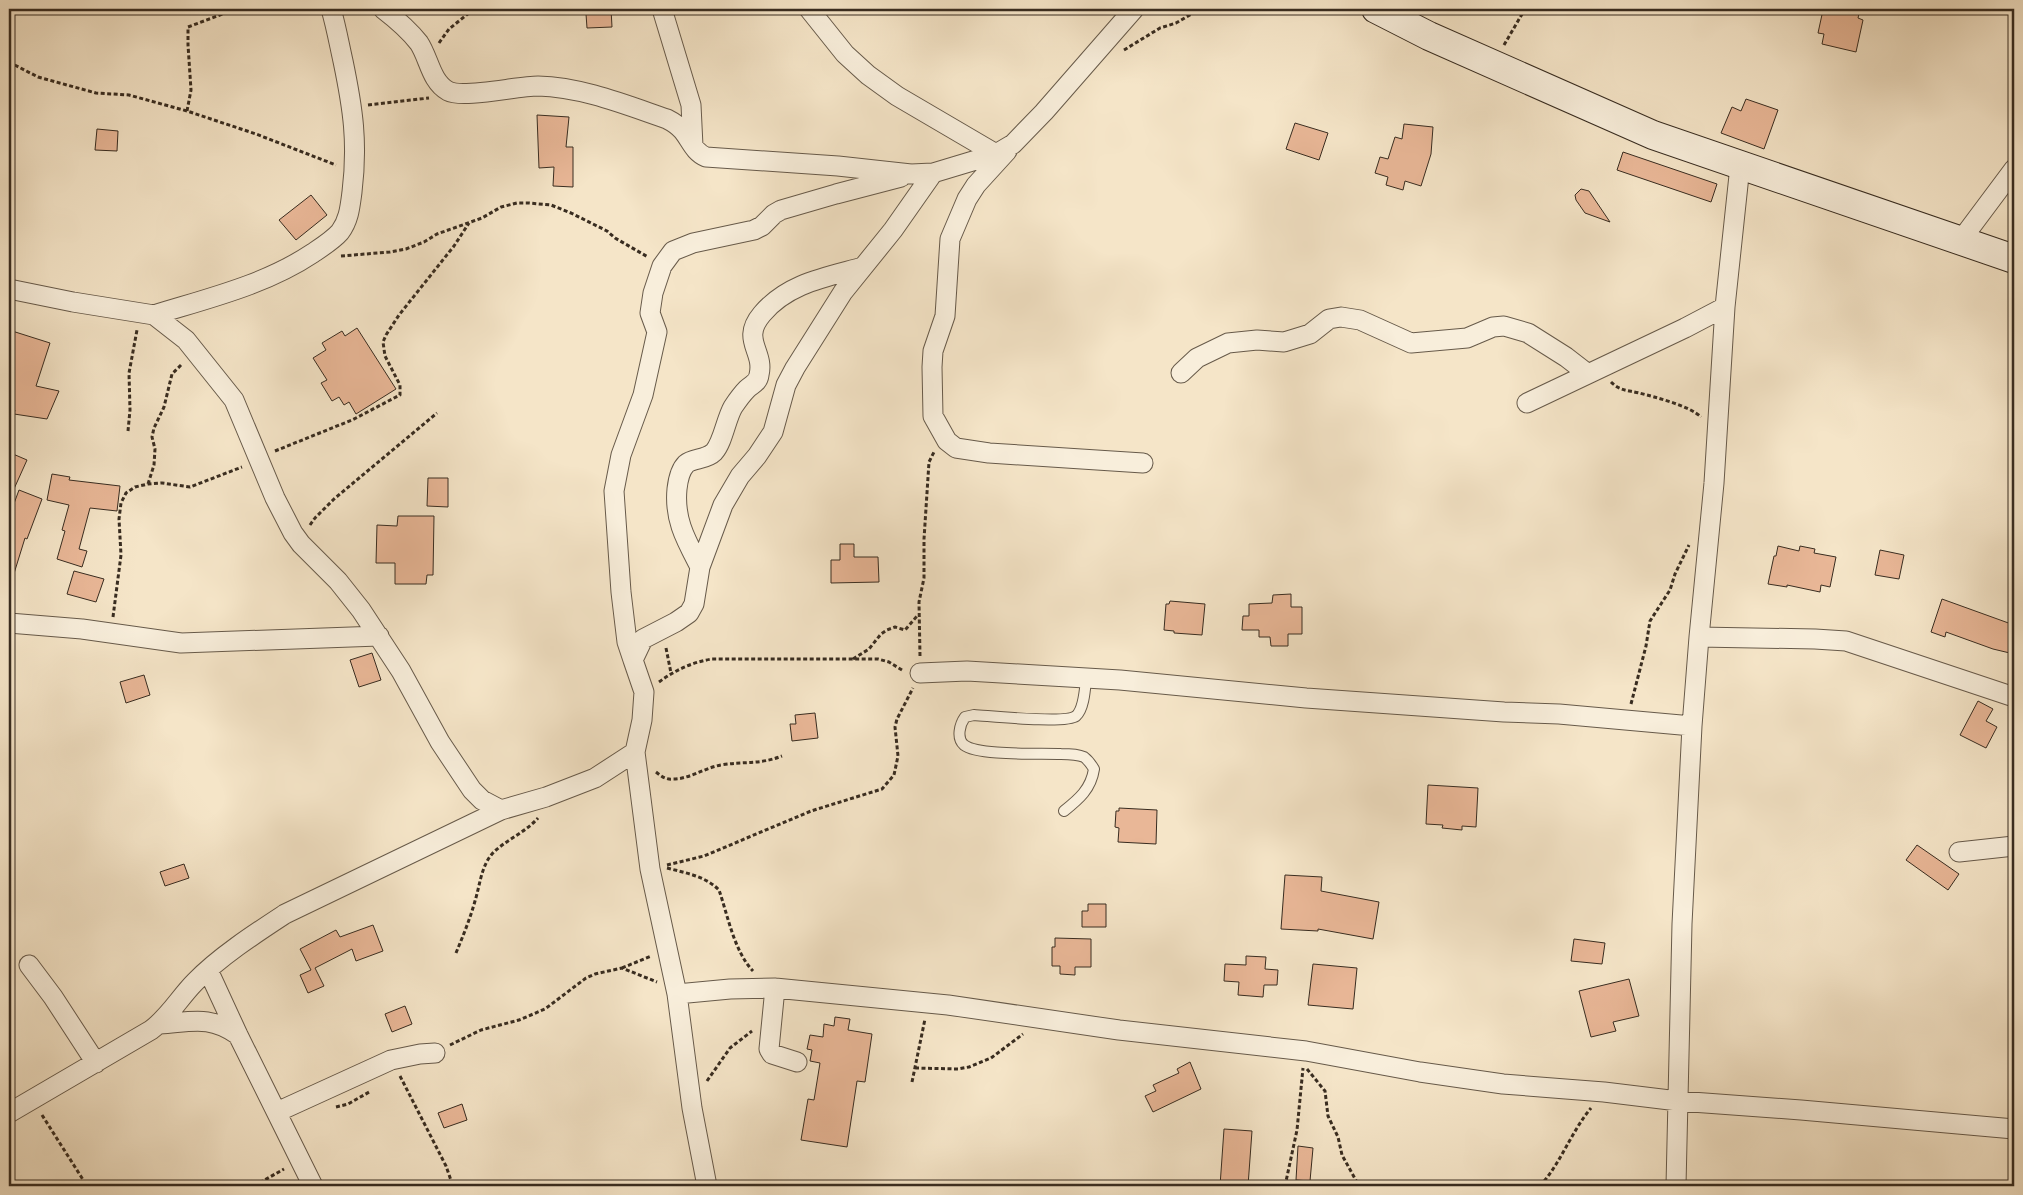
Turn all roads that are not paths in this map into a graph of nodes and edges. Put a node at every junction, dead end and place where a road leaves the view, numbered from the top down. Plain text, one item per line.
1 (331, 9) edge
2 (384, 9) edge
3 (662, 9) edge
4 (809, 9) edge
5 (1134, 9) edge
6 (1376, 9) edge
7 (1013, 144) junction
8 (693, 146) junction
9 (996, 154) junction
10 (1740, 166) junction
11 (2014, 169) edge
12 (932, 173) junction
13 (911, 174) junction
14 (1961, 240) junction
15 (2014, 259) edge
16 (863, 267) junction
17 (9, 289) edge
18 (1725, 307) junction
19 (145, 313) junction
20 (1593, 372) junction
21 (1181, 373) dead end
22 (1527, 403) dead end
23 (1143, 463) dead end
24 (700, 567) junction
25 (9, 623) edge
26 (379, 636) junction
27 (1699, 637) junction
28 (633, 660) junction
29 (920, 673) road end
30 (1086, 679) junction
31 (2014, 696) edge
32 (1692, 726) junction
33 (636, 748) junction
34 (501, 810) junction
35 (1064, 811) dead end
36 (2014, 846) edge
37 (1959, 852) dead end
38 (29, 965) dead end
39 (208, 970) junction
40 (776, 988) junction
41 (676, 992) junction
42 (160, 1024) junction
43 (238, 1035) junction
44 (435, 1053) road end
45 (797, 1062) dead end
46 (96, 1063) junction
47 (1678, 1101) junction
48 (277, 1112) junction
49 (9, 1113) edge
50 (2014, 1129) edge
51 (314, 1186) edge
52 (708, 1186) edge
53 (1676, 1186) edge

1 - 19 street
2 - 8 street
3 - 8 street
4 - 9 street
5 - 7 street
6 - 10 street
7 - 9 street
7 - 23 street
8 - 13 street
9 - 12 street
10 - 14 street
10 - 18 street
11 - 14 street
12 - 13 street
12 - 16 street
13 - 28 street
14 - 15 street
16 - 24 street
16 - 24 street
17 - 19 street
18 - 20 street
18 - 27 street
19 - 26 street
20 - 21 street
20 - 22 street
24 - 28 street
25 - 26 street
26 - 34 street
27 - 31 street
27 - 32 street
28 - 33 street
29 - 30 street
30 - 32 street
30 - 35 lane
32 - 47 street
33 - 34 street
33 - 41 street
34 - 39 street
36 - 37 street
38 - 46 street
39 - 42 street
39 - 43 street
40 - 41 street
40 - 45 street
40 - 47 street
41 - 52 street
42 - 43 street
42 - 46 street
43 - 48 street
44 - 48 street
46 - 49 street
47 - 50 street
47 - 53 street
48 - 51 street

